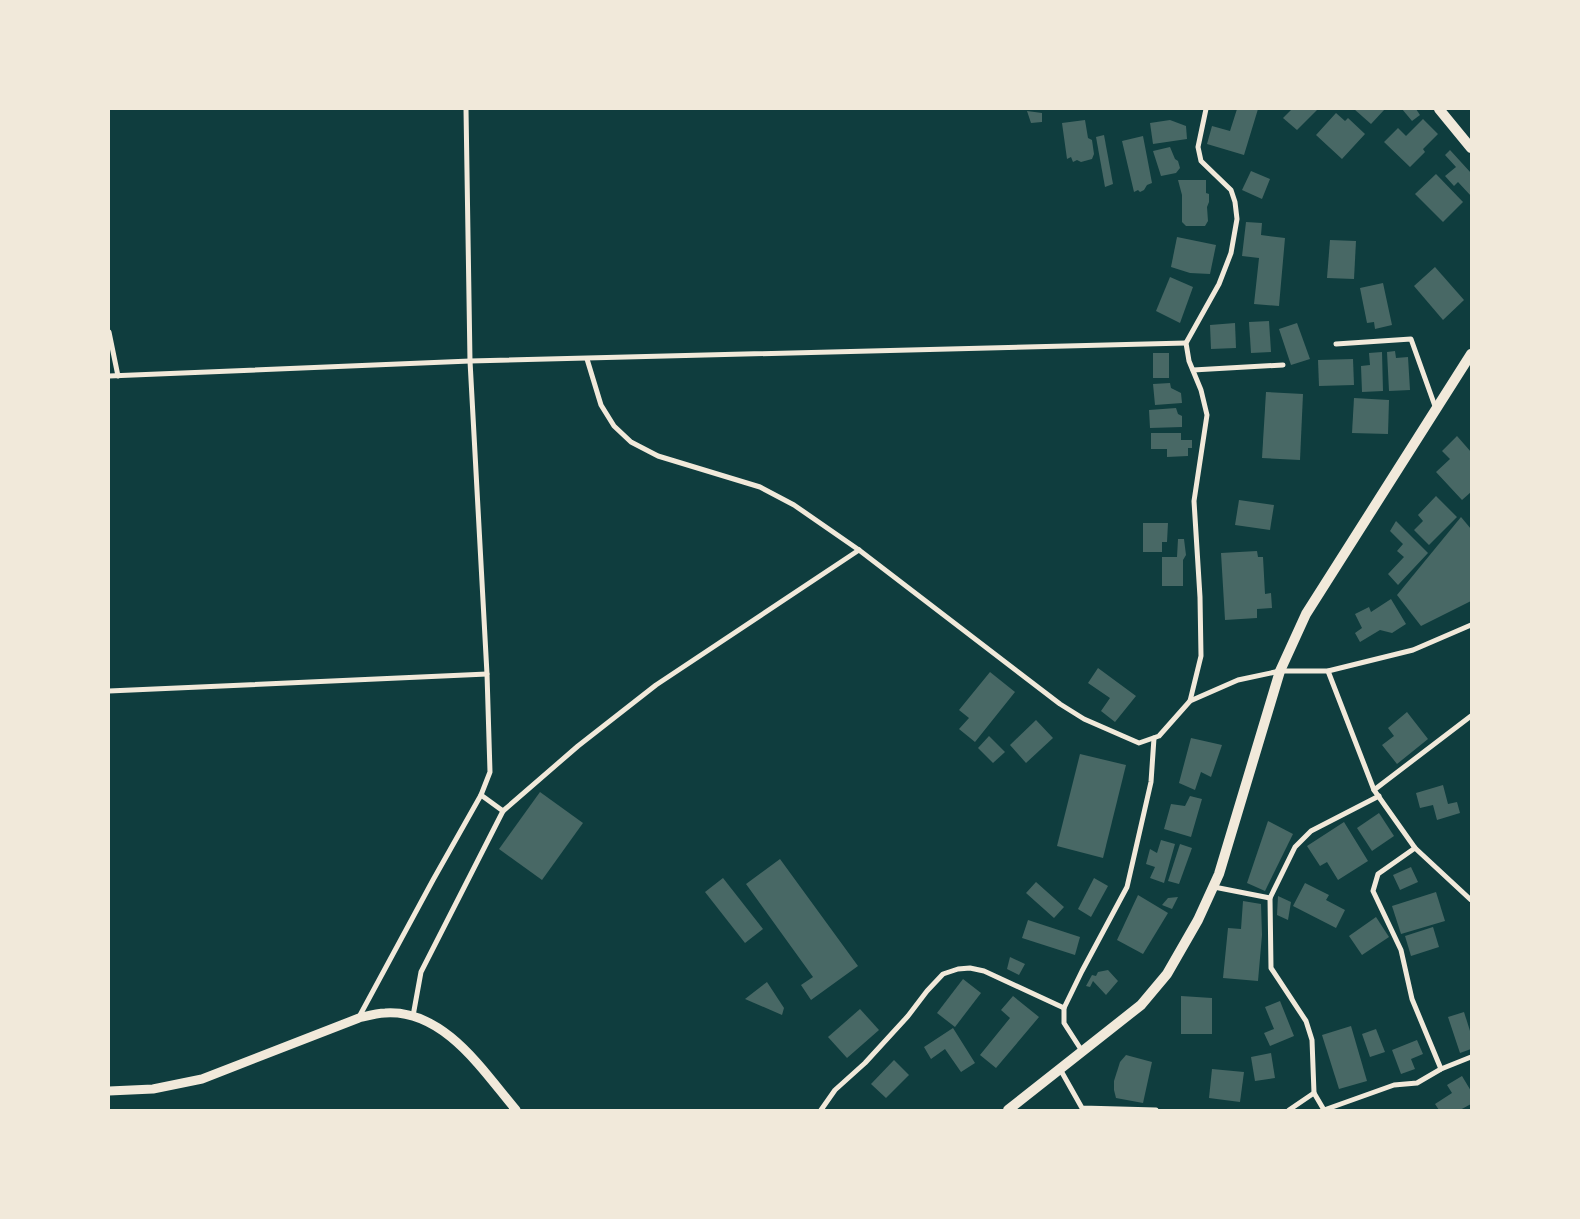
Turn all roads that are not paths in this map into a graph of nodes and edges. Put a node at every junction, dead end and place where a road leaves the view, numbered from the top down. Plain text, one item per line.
1 (466, 109) edge
2 (1206, 109) edge
3 (1439, 109) edge
4 (1471, 148) edge
5 (109, 332) edge
6 (1186, 343) junction
7 (1336, 344) dead end
8 (1471, 354) edge
9 (587, 359) junction
10 (470, 361) junction
11 (1283, 364) dead end
12 (1192, 370) junction
13 (109, 376) edge
14 (118, 376) junction
15 (1436, 409) junction
16 (859, 550) junction
17 (1471, 625) edge
18 (1280, 671) junction
19 (1328, 671) junction
20 (487, 674) junction
21 (109, 691) edge
22 (1190, 701) junction
23 (1471, 716) edge
24 (1154, 738) junction
25 (1374, 790) junction
26 (481, 795) junction
27 (1379, 796) junction
28 (502, 811) junction
29 (1415, 848) junction
30 (1214, 887) junction
31 (1270, 898) junction
32 (1471, 900) edge
33 (1064, 1008) junction
34 (413, 1016) junction
35 (359, 1018) junction
36 (1082, 1052) junction
37 (1471, 1057) edge
38 (1060, 1069) junction
39 (1441, 1069) junction
40 (109, 1091) edge
41 (1314, 1093) junction
42 (516, 1110) edge
43 (821, 1110) edge
44 (1008, 1110) edge
45 (1156, 1110) edge
46 (1288, 1110) edge
47 (1324, 1110) edge

1 - 10 street
2 - 6 street
3 - 4 main road
5 - 14 street
6 - 9 street
6 - 12 street
7 - 15 street
8 - 15 main road
9 - 10 street
9 - 16 street
10 - 14 street
10 - 20 street
11 - 12 street
12 - 22 street
13 - 14 street
15 - 18 main road
16 - 24 street
16 - 28 street
17 - 19 street
18 - 19 street
18 - 22 street
18 - 30 main road
19 - 25 street
20 - 21 street
20 - 26 street
22 - 24 street
23 - 25 street
24 - 33 street
25 - 27 street
26 - 28 street
26 - 35 street
27 - 29 street
27 - 31 street
28 - 34 street
29 - 32 street
29 - 39 street
30 - 31 street
30 - 36 main road
31 - 41 street
33 - 36 street
33 - 43 street
34 - 35 street
34 - 42 street
35 - 40 street
36 - 38 main road
37 - 39 street
38 - 44 main road
38 - 45 street
39 - 47 street
41 - 46 street
41 - 47 street

